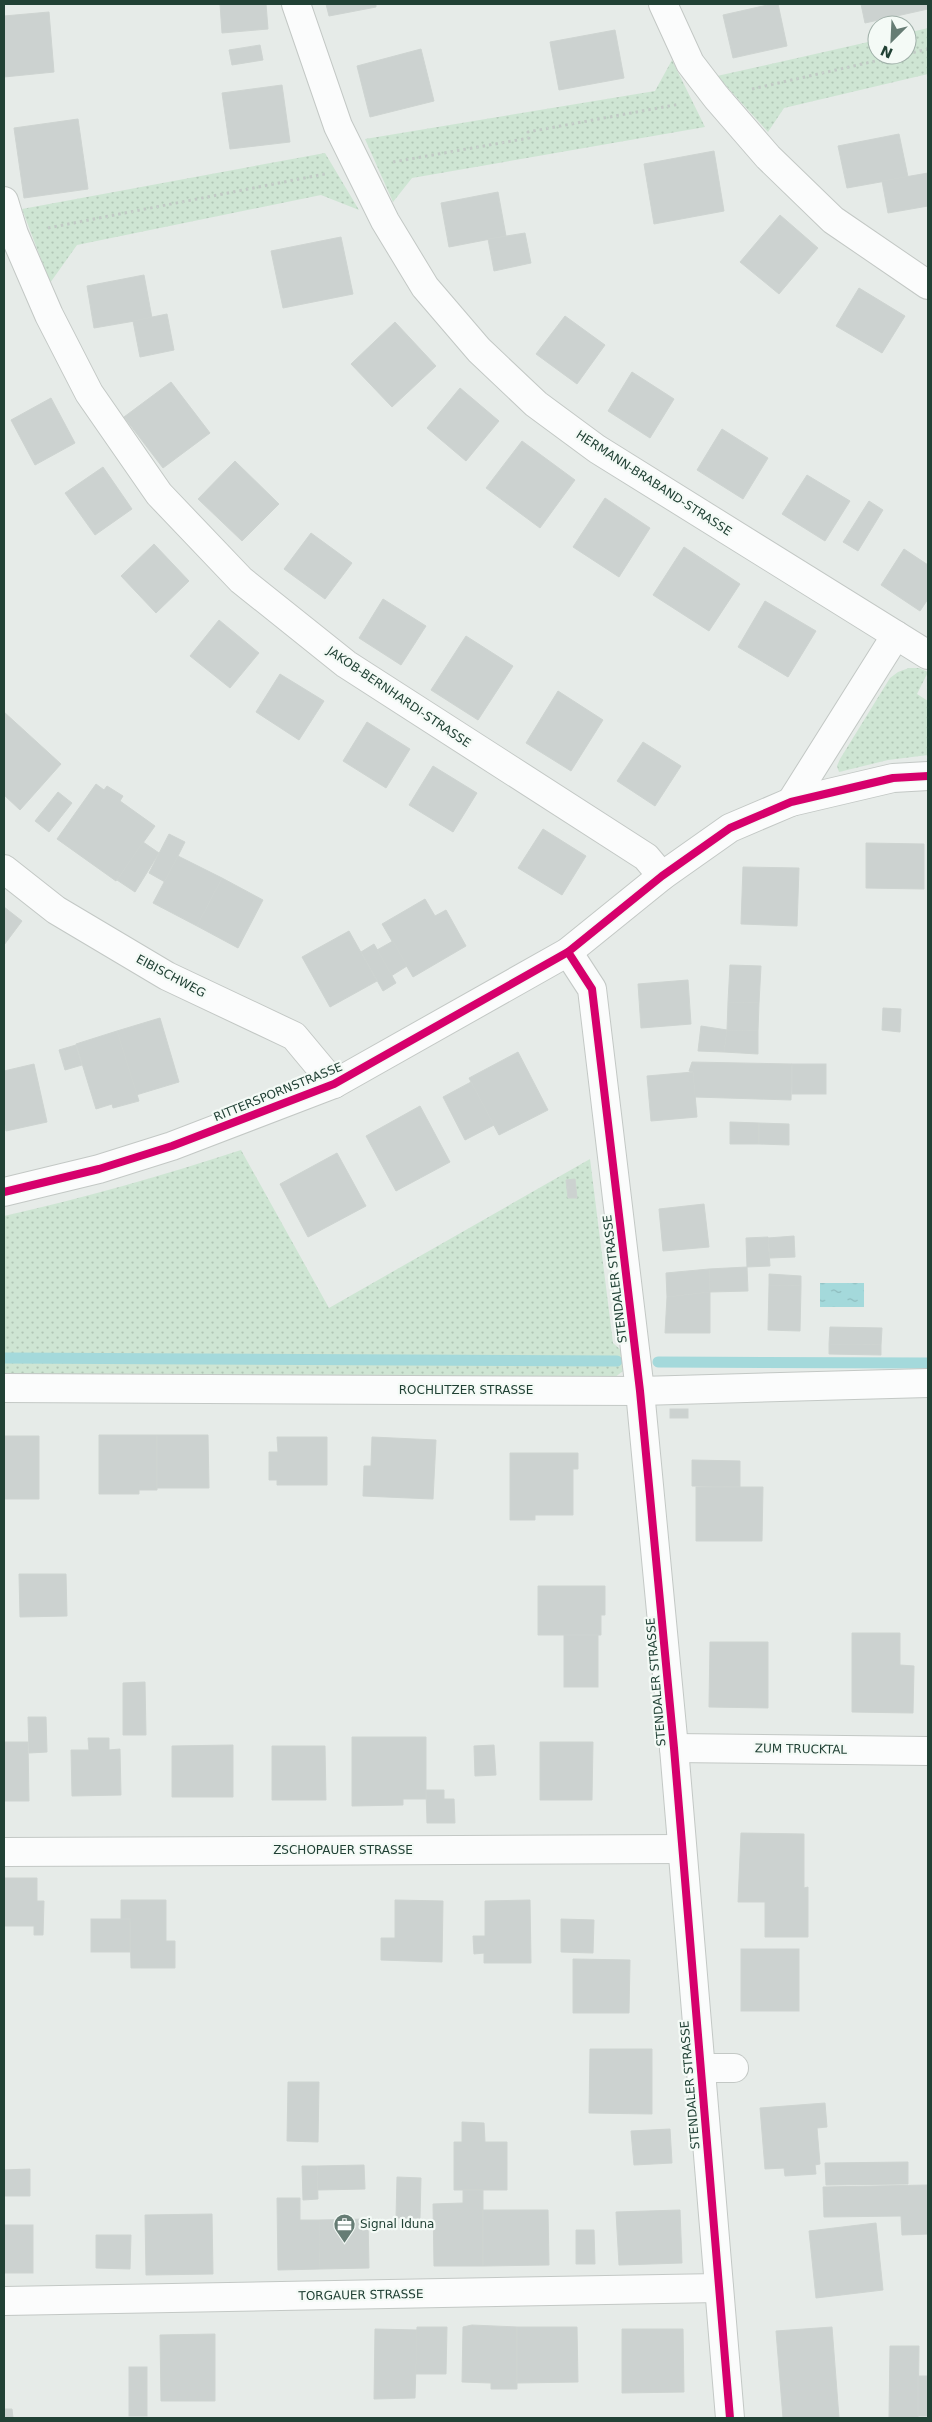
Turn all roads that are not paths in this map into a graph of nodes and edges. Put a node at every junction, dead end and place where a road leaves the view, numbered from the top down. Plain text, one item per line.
1 (296, 4) edge
2 (663, 4) edge
3 (4, 202) edge
4 (928, 285) edge
5 (896, 635) junction
6 (928, 655) edge
7 (928, 776) edge
8 (791, 802) junction
9 (4, 869) edge
10 (662, 876) junction
11 (568, 952) junction
12 (334, 1084) junction
13 (4, 1192) edge
14 (928, 1383) edge
15 (4, 1388) edge
16 (640, 1391) junction
17 (674, 1748) junction
18 (928, 1750) edge
19 (682, 1849) junction
20 (4, 1852) edge
21 (700, 2068) junction
22 (734, 2068) dead end
23 (719, 2288) junction
24 (4, 2301) edge
25 (730, 2418) edge

1 - 5 street, HERMANN-BRABAND-STRASSE
2 - 4 street
3 - 10 street, JAKOB-BERNHARDI-STRASSE
5 - 6 street, HERMANN-BRABAND-STRASSE
5 - 8 street
7 - 8 street, RITTERSPORNSTRASSE
8 - 10 street, RITTERSPORNSTRASSE
9 - 12 street, EIBISCHWEG
10 - 11 street, RITTERSPORNSTRASSE
11 - 12 street, RITTERSPORNSTRASSE
11 - 16 street, STENDALER STRASSE
12 - 13 street, RITTERSPORNSTRASSE
14 - 16 street, ROCHLITZER STRASSE
15 - 16 street, ROCHLITZER STRASSE
16 - 17 street, STENDALER STRASSE
17 - 18 street, ZUM TRUCKTAL
17 - 19 street, STENDALER STRASSE
19 - 20 street, ZSCHOPAUER STRASSE
19 - 21 street, STENDALER STRASSE
21 - 22 street
21 - 23 street, STENDALER STRASSE
23 - 24 street, TORGAUER STRASSE
23 - 25 street, STENDALER STRASSE

